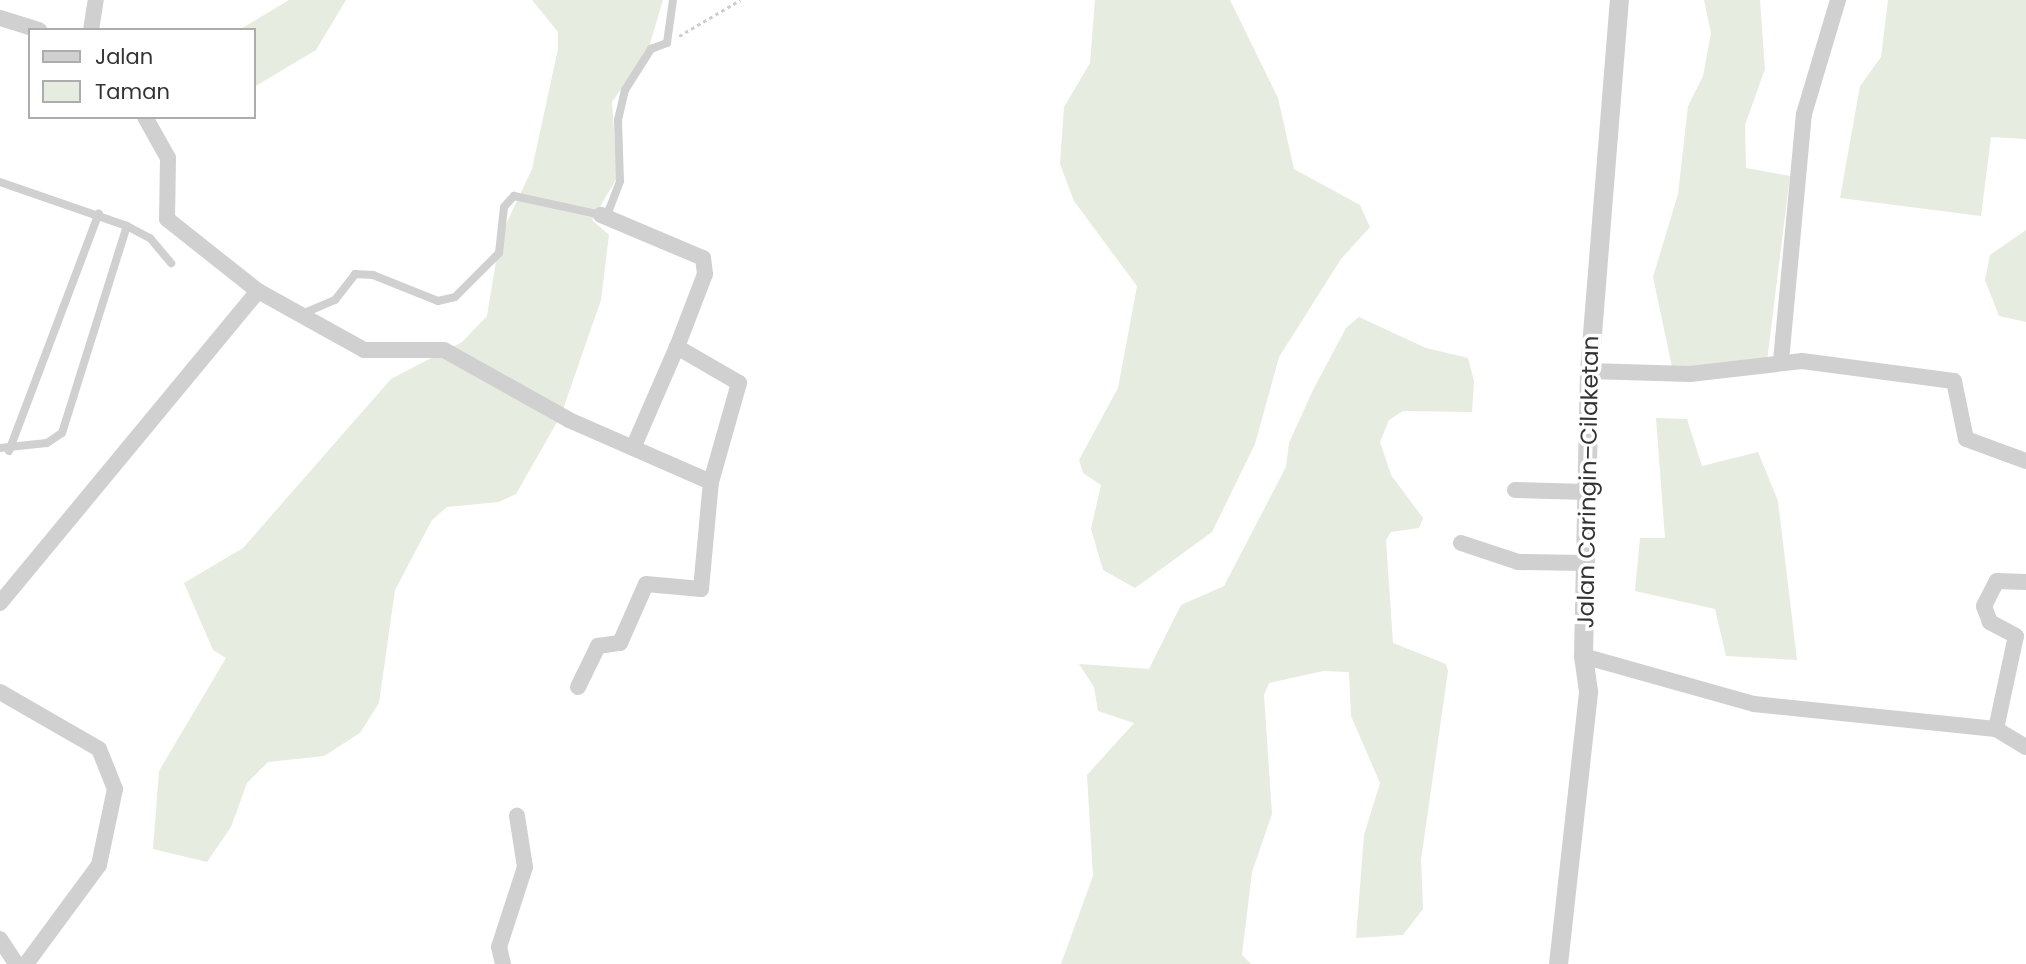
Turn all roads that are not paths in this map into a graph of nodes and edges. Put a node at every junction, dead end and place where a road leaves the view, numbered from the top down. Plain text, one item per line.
1 (96, 0) edge
2 (673, 0) edge
3 (1619, 0) edge
4 (1838, 0) edge
5 (0, 18) edge
6 (33, 28) edge
7 (91, 28) edge
8 (146, 119) edge
9 (0, 182) edge
10 (99, 214) junction
11 (601, 215) junction
12 (127, 226) junction
13 (171, 263) dead end
14 (258, 291) junction
15 (299, 315) junction
16 (677, 347) junction
17 (1780, 361) junction
18 (1589, 371) junction
19 (633, 448) junction
20 (4, 449) edge
21 (2026, 461) edge
22 (711, 482) junction
23 (1515, 490) dead end
24 (1587, 492) junction
25 (1461, 543) dead end
26 (1586, 563) junction
27 (2026, 583) edge
28 (0, 603) edge
29 (1583, 656) junction
30 (578, 687) dead end
31 (0, 692) edge
32 (1996, 729) junction
33 (2026, 747) edge
34 (517, 816) dead end
35 (0, 939) edge
36 (16, 964) edge
37 (26, 964) edge
38 (503, 964) edge
39 (1558, 964) edge

1 - 7 street
2 - 11 lane
3 - 18 street, Jalan Caringin–Cilaketan
4 - 17 street
5 - 6 street
8 - 14 street
9 - 10 lane
10 - 12 lane
10 - 20 lane
11 - 15 lane
11 - 16 street
12 - 13 lane
12 - 20 lane
14 - 15 street
14 - 28 street
15 - 19 street
16 - 19 street
16 - 22 street
17 - 18 street
17 - 21 street
18 - 24 street, Jalan Caringin–Cilaketan
19 - 22 street
22 - 30 street
23 - 24 street
24 - 26 street, Jalan Caringin–Cilaketan
25 - 26 street
26 - 29 street, Jalan Caringin–Cilaketan
27 - 32 street
29 - 32 street
29 - 39 street, Jalan Caringin–Cilaketan
31 - 37 street
32 - 33 street
34 - 38 street
35 - 36 street

